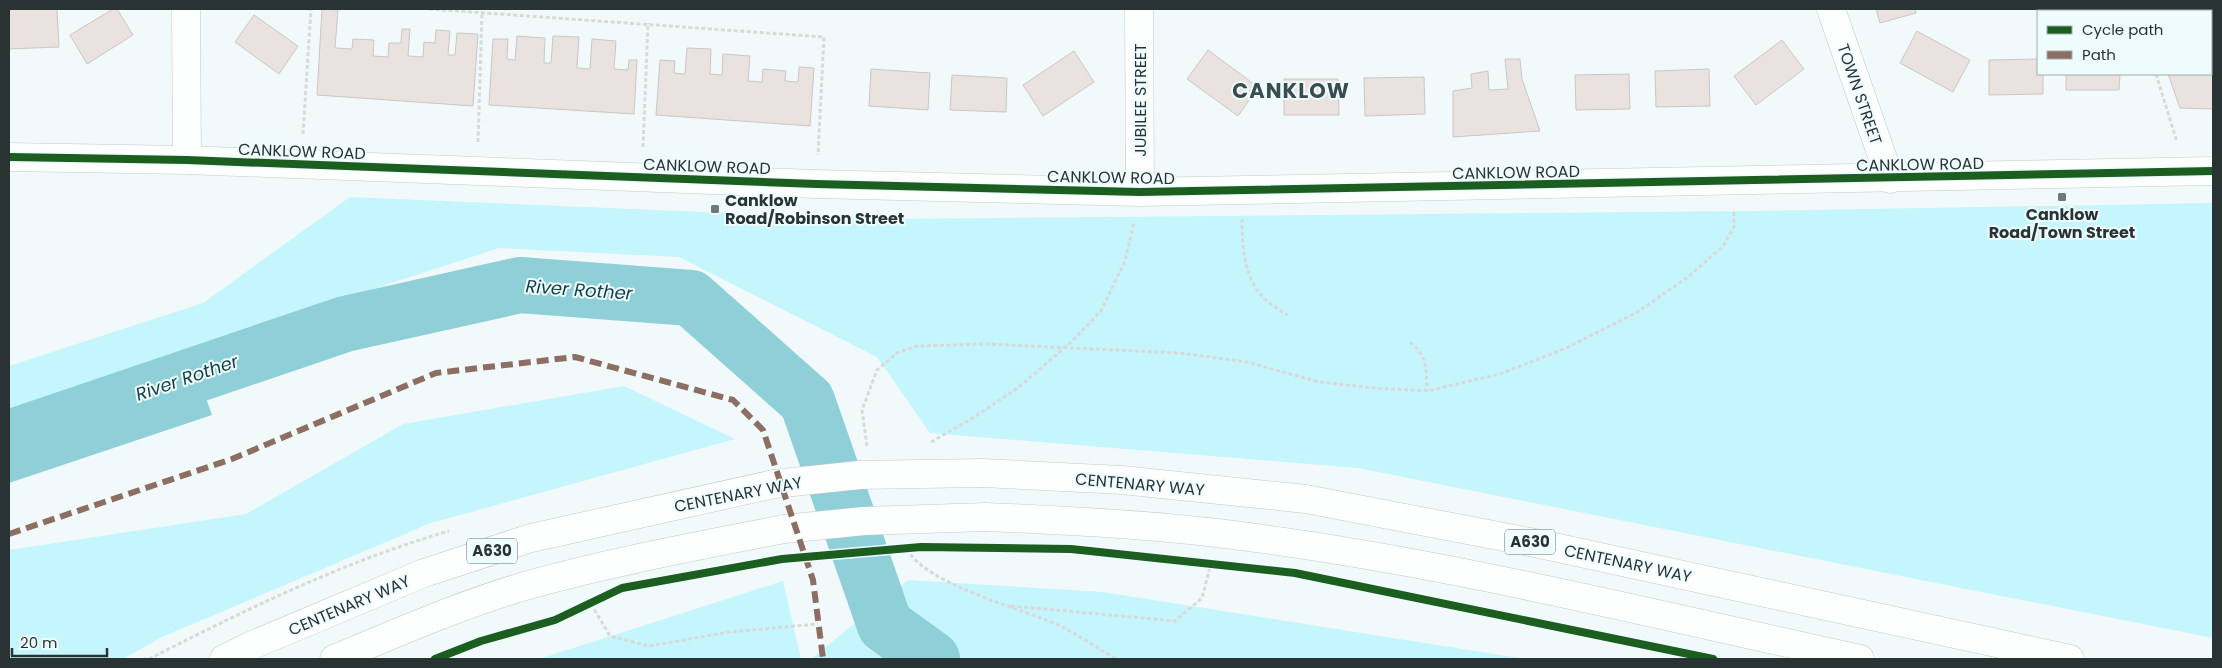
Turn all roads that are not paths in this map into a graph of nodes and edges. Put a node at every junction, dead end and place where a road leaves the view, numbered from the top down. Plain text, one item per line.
1 (186, 9) edge
2 (1140, 9) edge
3 (1831, 9) edge
4 (9, 157) edge
5 (187, 160) junction
6 (2213, 171) edge
7 (1890, 179) junction
8 (1140, 192) junction
9 (224, 659) edge
10 (334, 659) edge
11 (1860, 659) edge
12 (2070, 659) edge

1 - 5 main road
2 - 8 main road, JUBILEE STREET
3 - 7 main road, TOWN STREET
4 - 5 main road, CANKLOW ROAD
5 - 8 main road, CANKLOW ROAD
6 - 7 main road, CANKLOW ROAD
7 - 8 main road, CANKLOW ROAD
9 - 12 main road, CENTENARY WAY / A630, bridge
10 - 11 main road, A630, bridge

